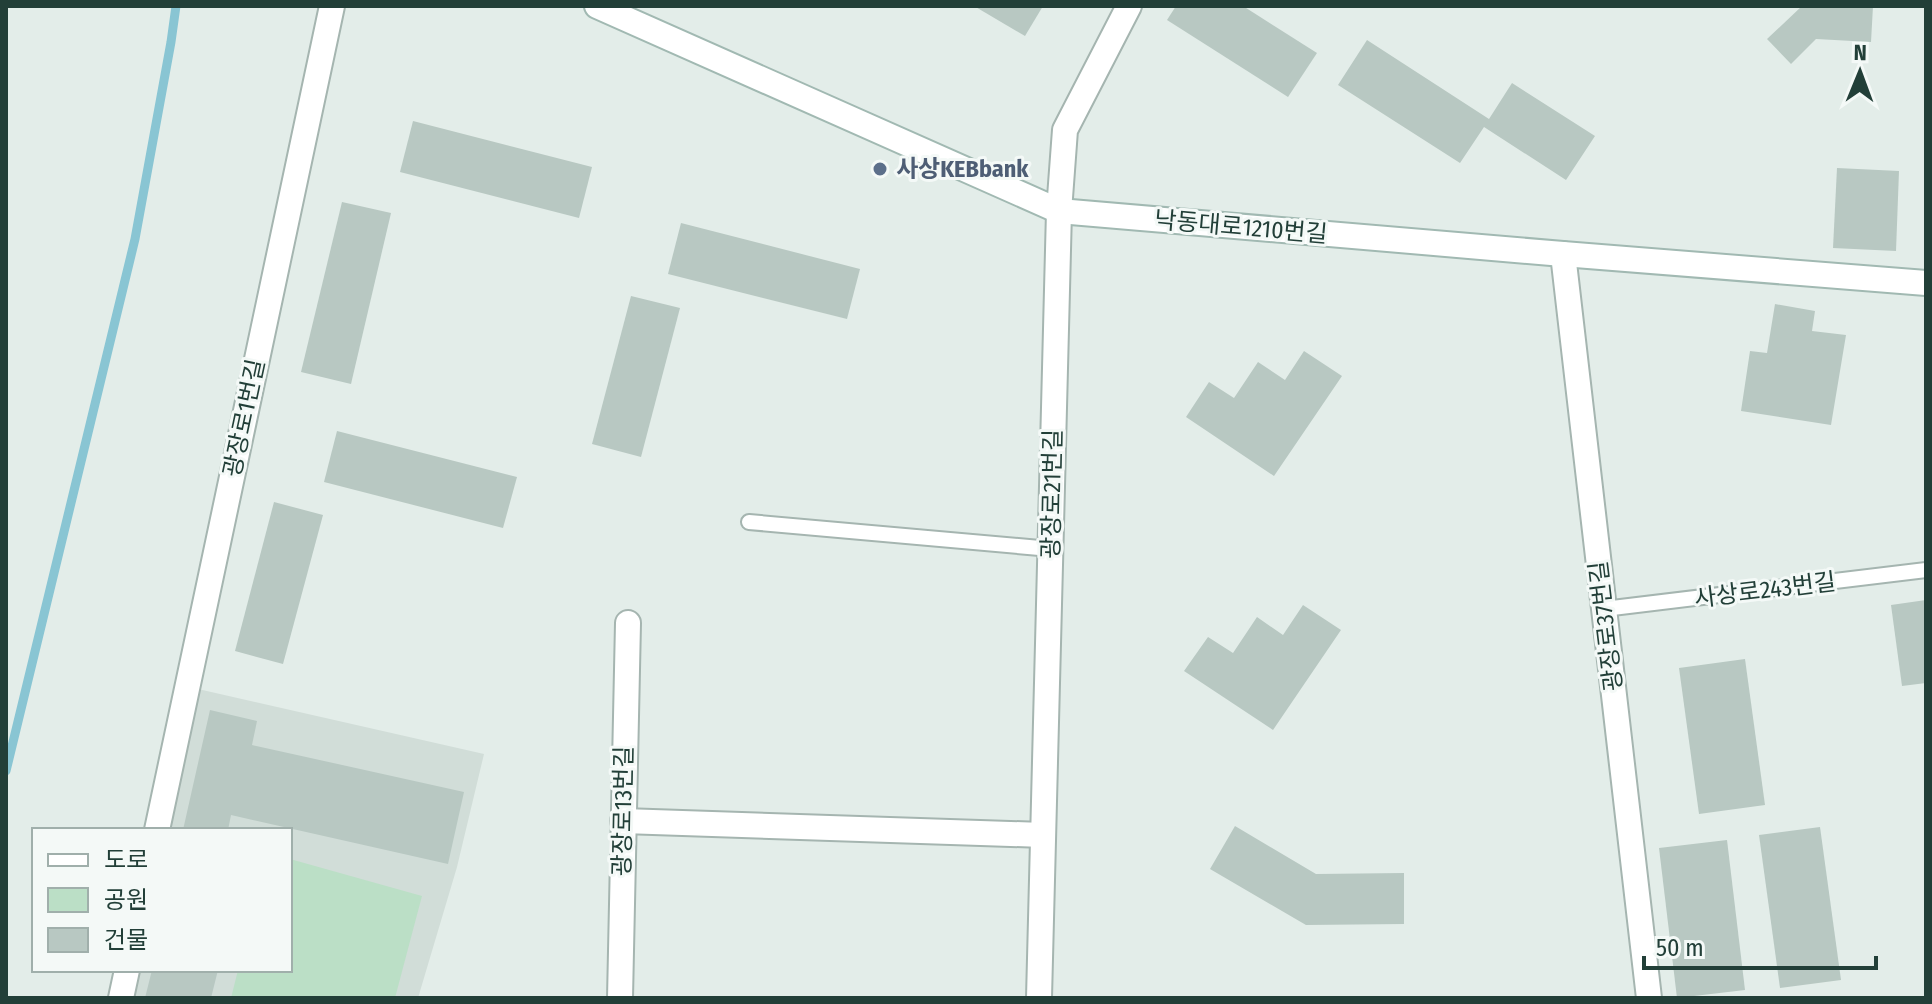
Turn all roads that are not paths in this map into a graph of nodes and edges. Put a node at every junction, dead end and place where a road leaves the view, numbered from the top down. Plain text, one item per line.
1 (332, 6) edge
2 (597, 6) edge
3 (1129, 6) edge
4 (1059, 211) junction
5 (1563, 254) junction
6 (1926, 283) edge
7 (749, 522) dead end
8 (1051, 549) junction
9 (1926, 570) edge
10 (1604, 609) junction
11 (628, 623) dead end
12 (623, 821) junction
13 (157, 828) edge
14 (1043, 835) junction
15 (127, 972) edge
16 (121, 998) edge
17 (620, 998) edge
18 (1039, 998) edge
19 (1649, 998) edge

1 - 13 street, 광장로1번길
2 - 4 street, 낙동대로1210번길
3 - 4 street, 광장로21번길
4 - 5 street, 낙동대로1210번길
4 - 8 street, 광장로21번길
5 - 6 street, 낙동대로1210번길
5 - 10 street, 광장로37번길
7 - 8 lane
8 - 14 street, 광장로21번길
9 - 10 lane, 사상로243번길
10 - 19 street, 광장로37번길
11 - 12 street, 광장로13번길
12 - 14 street
12 - 17 street, 광장로13번길
14 - 18 street, 광장로21번길
15 - 16 street

